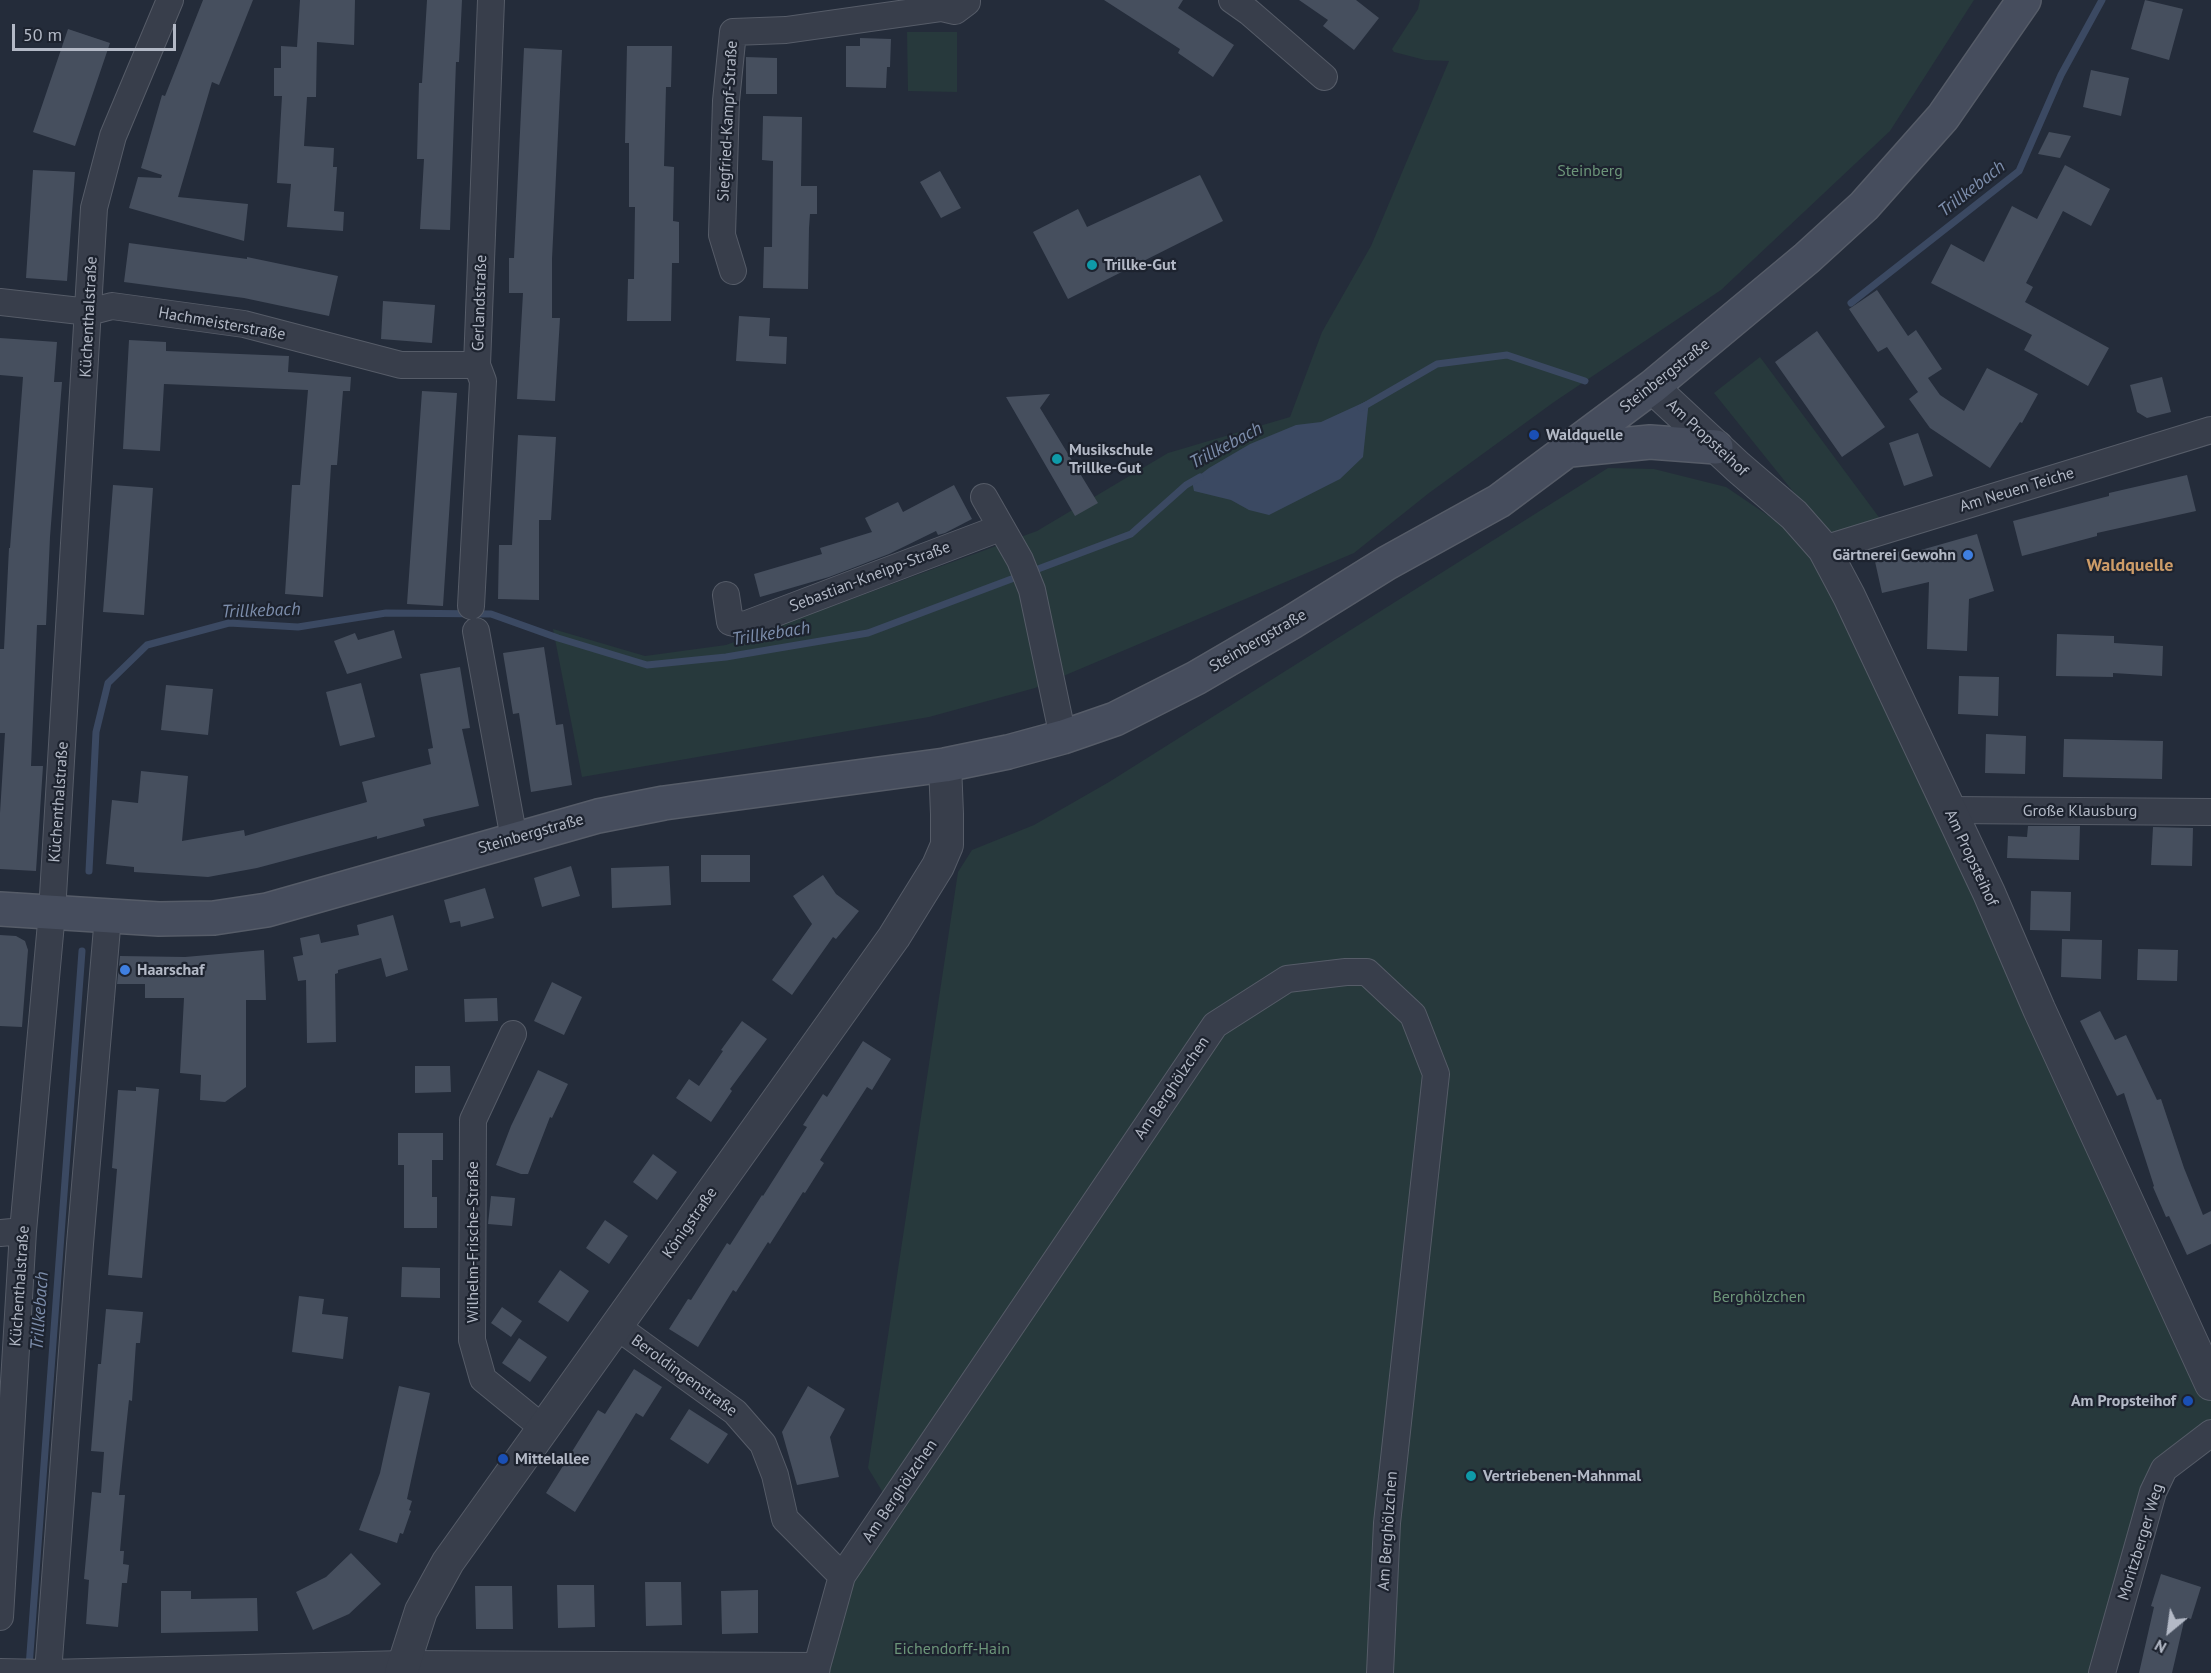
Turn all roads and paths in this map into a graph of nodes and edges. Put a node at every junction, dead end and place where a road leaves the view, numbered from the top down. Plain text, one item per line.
1 (170, 0) edge
2 (491, 0) edge
3 (967, 0) edge
4 (1232, 0) edge
5 (2024, 0) edge
6 (1324, 76) dead end
7 (733, 271) dead end
8 (0, 302) edge
9 (89, 312) junction
10 (477, 364) junction
11 (1652, 387) junction
12 (2211, 429) edge
13 (1716, 447) junction
14 (1568, 450) junction
15 (984, 497) dead end
16 (1000, 528) junction
17 (1824, 549) junction
18 (726, 595) dead end
19 (471, 606) dead end
20 (476, 631) dead end
21 (1063, 737) junction
22 (945, 765) junction
23 (1949, 810) junction
24 (2211, 812) edge
25 (514, 839) junction
26 (0, 909) edge
27 (52, 912) junction
28 (108, 916) junction
29 (513, 1034) dead end
30 (12, 1232) edge
31 (616, 1326) junction
32 (2203, 1349) edge
33 (2211, 1384) edge
34 (543, 1428) junction
35 (2211, 1433) edge
36 (842, 1576) junction
37 (0, 1617) edge
38 (402, 1668) edge
39 (817, 1669) edge
40 (0, 1672) edge
41 (48, 1673) edge
42 (1380, 1673) edge
43 (2102, 1673) edge

1 - 9 street, Küchenthalstraße
2 - 10 street, Gerlandstraße
3 - 7 street, Siegfried-Kampf-Straße
4 - 6 street
5 - 11 main road, Steinbergstraße
8 - 9 street, Hachmeisterstraße
9 - 10 street, Hachmeisterstraße
9 - 27 street, Küchenthalstraße
10 - 19 street, Gerlandstraße
11 - 13 street, Am Propsteihof
11 - 14 main road, Steinbergstraße
12 - 17 street, Am Neuen Teiche
13 - 14 main road
13 - 17 street, Am Propsteihof
14 - 21 main road, Steinbergstraße
15 - 16 street
16 - 18 street, Sebastian-Kneipp-Straße
16 - 21 street
17 - 23 street, Am Propsteihof
20 - 25 street
21 - 22 main road, Steinbergstraße
22 - 25 main road, Steinbergstraße
22 - 31 street, Königstraße
23 - 24 street, Große Klausburg
23 - 32 street, Am Propsteihof
25 - 28 main road, Steinbergstraße
26 - 27 main road, Steinbergstraße
27 - 28 main road, Steinbergstraße
27 - 30 street, Küchenthalstraße
28 - 41 street
29 - 34 street, Wilhelm-Frische-Straße
30 - 37 street, Küchenthalstraße
31 - 34 street, Königstraße
31 - 36 street, Beroldingenstraße
32 - 33 street, Am Propsteihof
34 - 38 street, Königstraße
35 - 43 street, Moritzberger Weg
36 - 39 street, Am Berghölzchen
36 - 42 street, Am Berghölzchen
38 - 39 street
38 - 41 street
40 - 41 street

